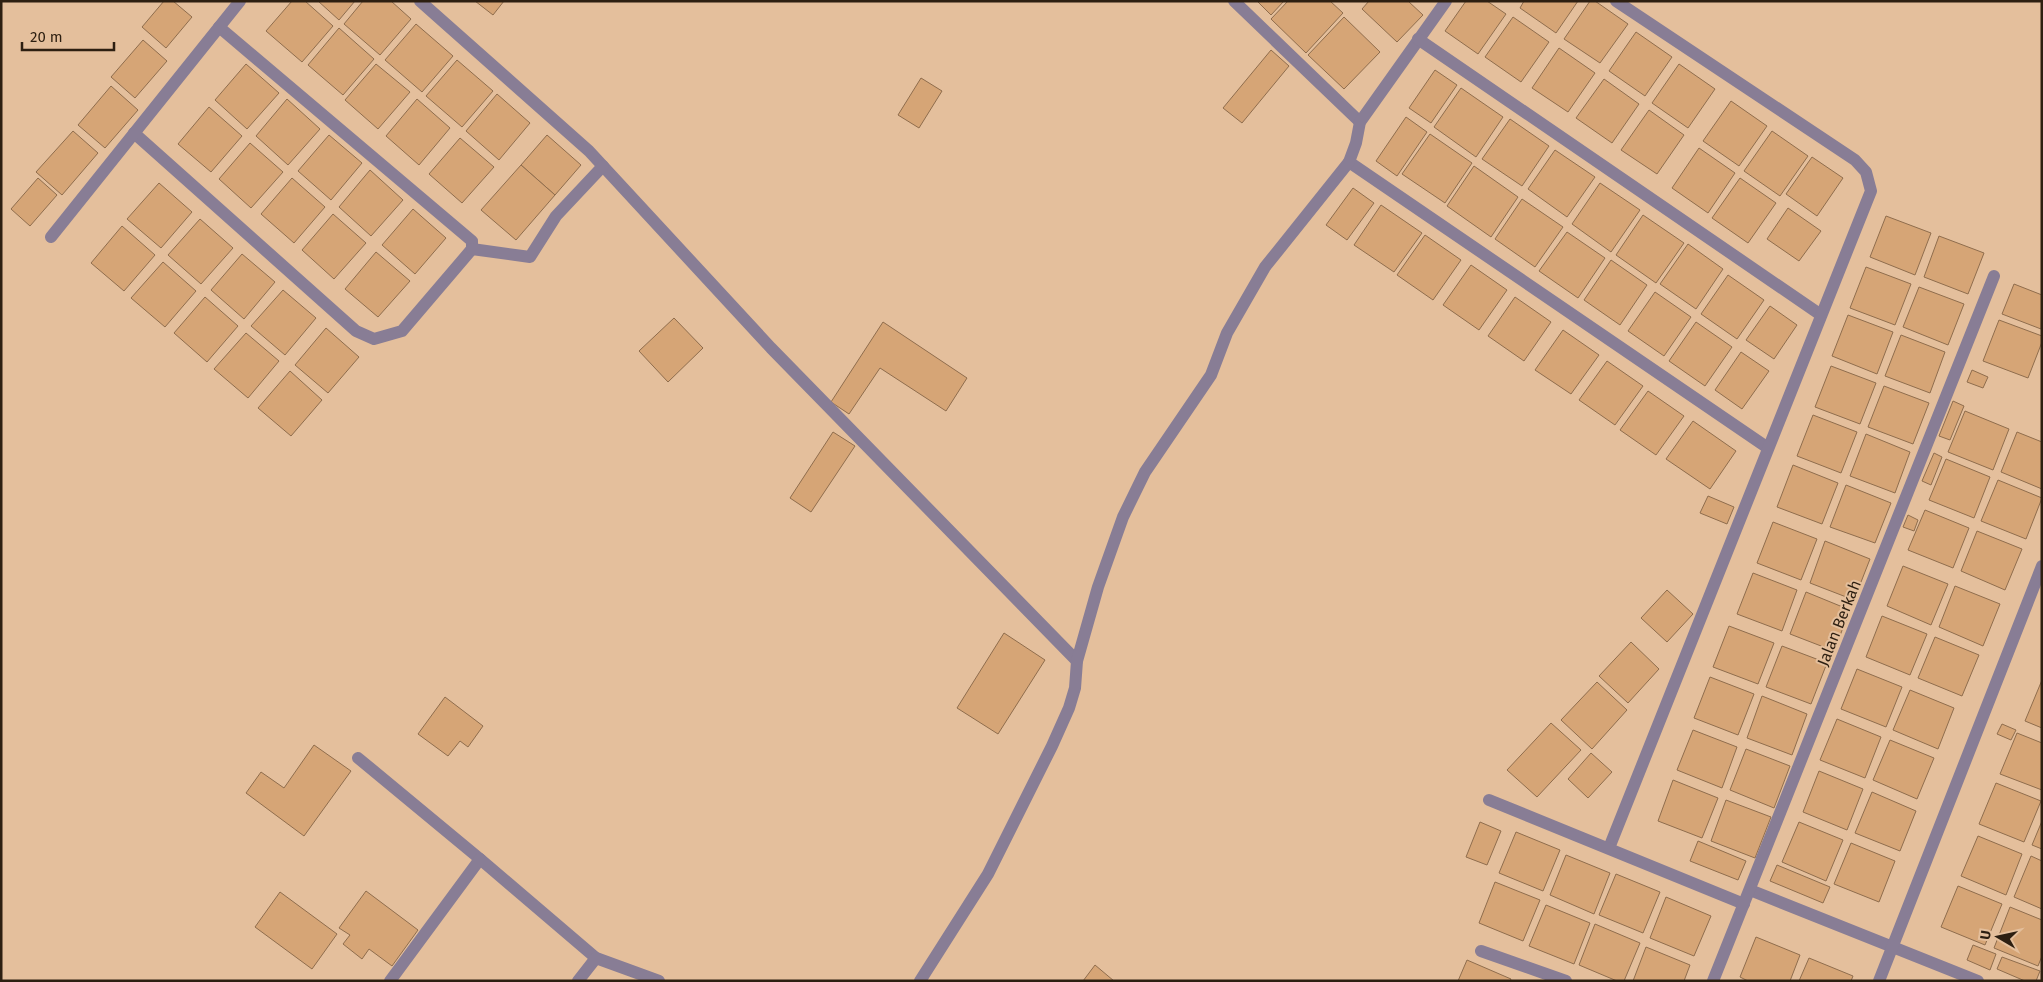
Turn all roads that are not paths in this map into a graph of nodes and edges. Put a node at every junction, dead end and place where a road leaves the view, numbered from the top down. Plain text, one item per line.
1 (240, 1) edge
2 (1234, 1) edge
3 (1616, 1) edge
4 (1441, 3) edge
5 (428, 4) edge
6 (219, 27) junction
7 (1418, 39) junction
8 (1360, 122) junction
9 (134, 133) junction
10 (1349, 162) junction
11 (603, 166) junction
12 (50, 237) dead end
13 (472, 249) junction
14 (1994, 276) dead end
15 (1821, 316) junction
16 (1768, 448) junction
17 (2042, 566) edge
18 (1077, 661) junction
19 (358, 758) dead end
20 (1489, 800) dead end
21 (1610, 848) junction
22 (480, 860) junction
23 (1750, 890) junction
24 (1744, 904) junction
25 (1892, 946) junction
26 (1481, 951) dead end
27 (596, 958) junction
28 (390, 981) edge
29 (578, 981) edge
30 (659, 981) edge
31 (920, 981) edge
32 (1566, 981) edge
33 (1713, 981) edge
34 (1879, 981) edge
35 (1978, 981) edge

1 - 6 street
2 - 8 street
3 - 15 street
4 - 7 street
5 - 11 street
6 - 9 street
6 - 13 street
7 - 8 street
7 - 15 street
8 - 10 street
9 - 12 street
9 - 13 street
10 - 16 street
10 - 18 street
11 - 13 street
11 - 18 street
14 - 23 street, Jalan Berkah
15 - 16 street
16 - 21 street
17 - 25 street
18 - 31 street
19 - 22 street
20 - 21 street
21 - 24 street
22 - 27 street
22 - 28 street
23 - 24 street, Jalan Berkah
23 - 25 street
24 - 33 street, Jalan Berkah
25 - 34 street
25 - 35 street
26 - 32 street
27 - 29 street
27 - 30 street

